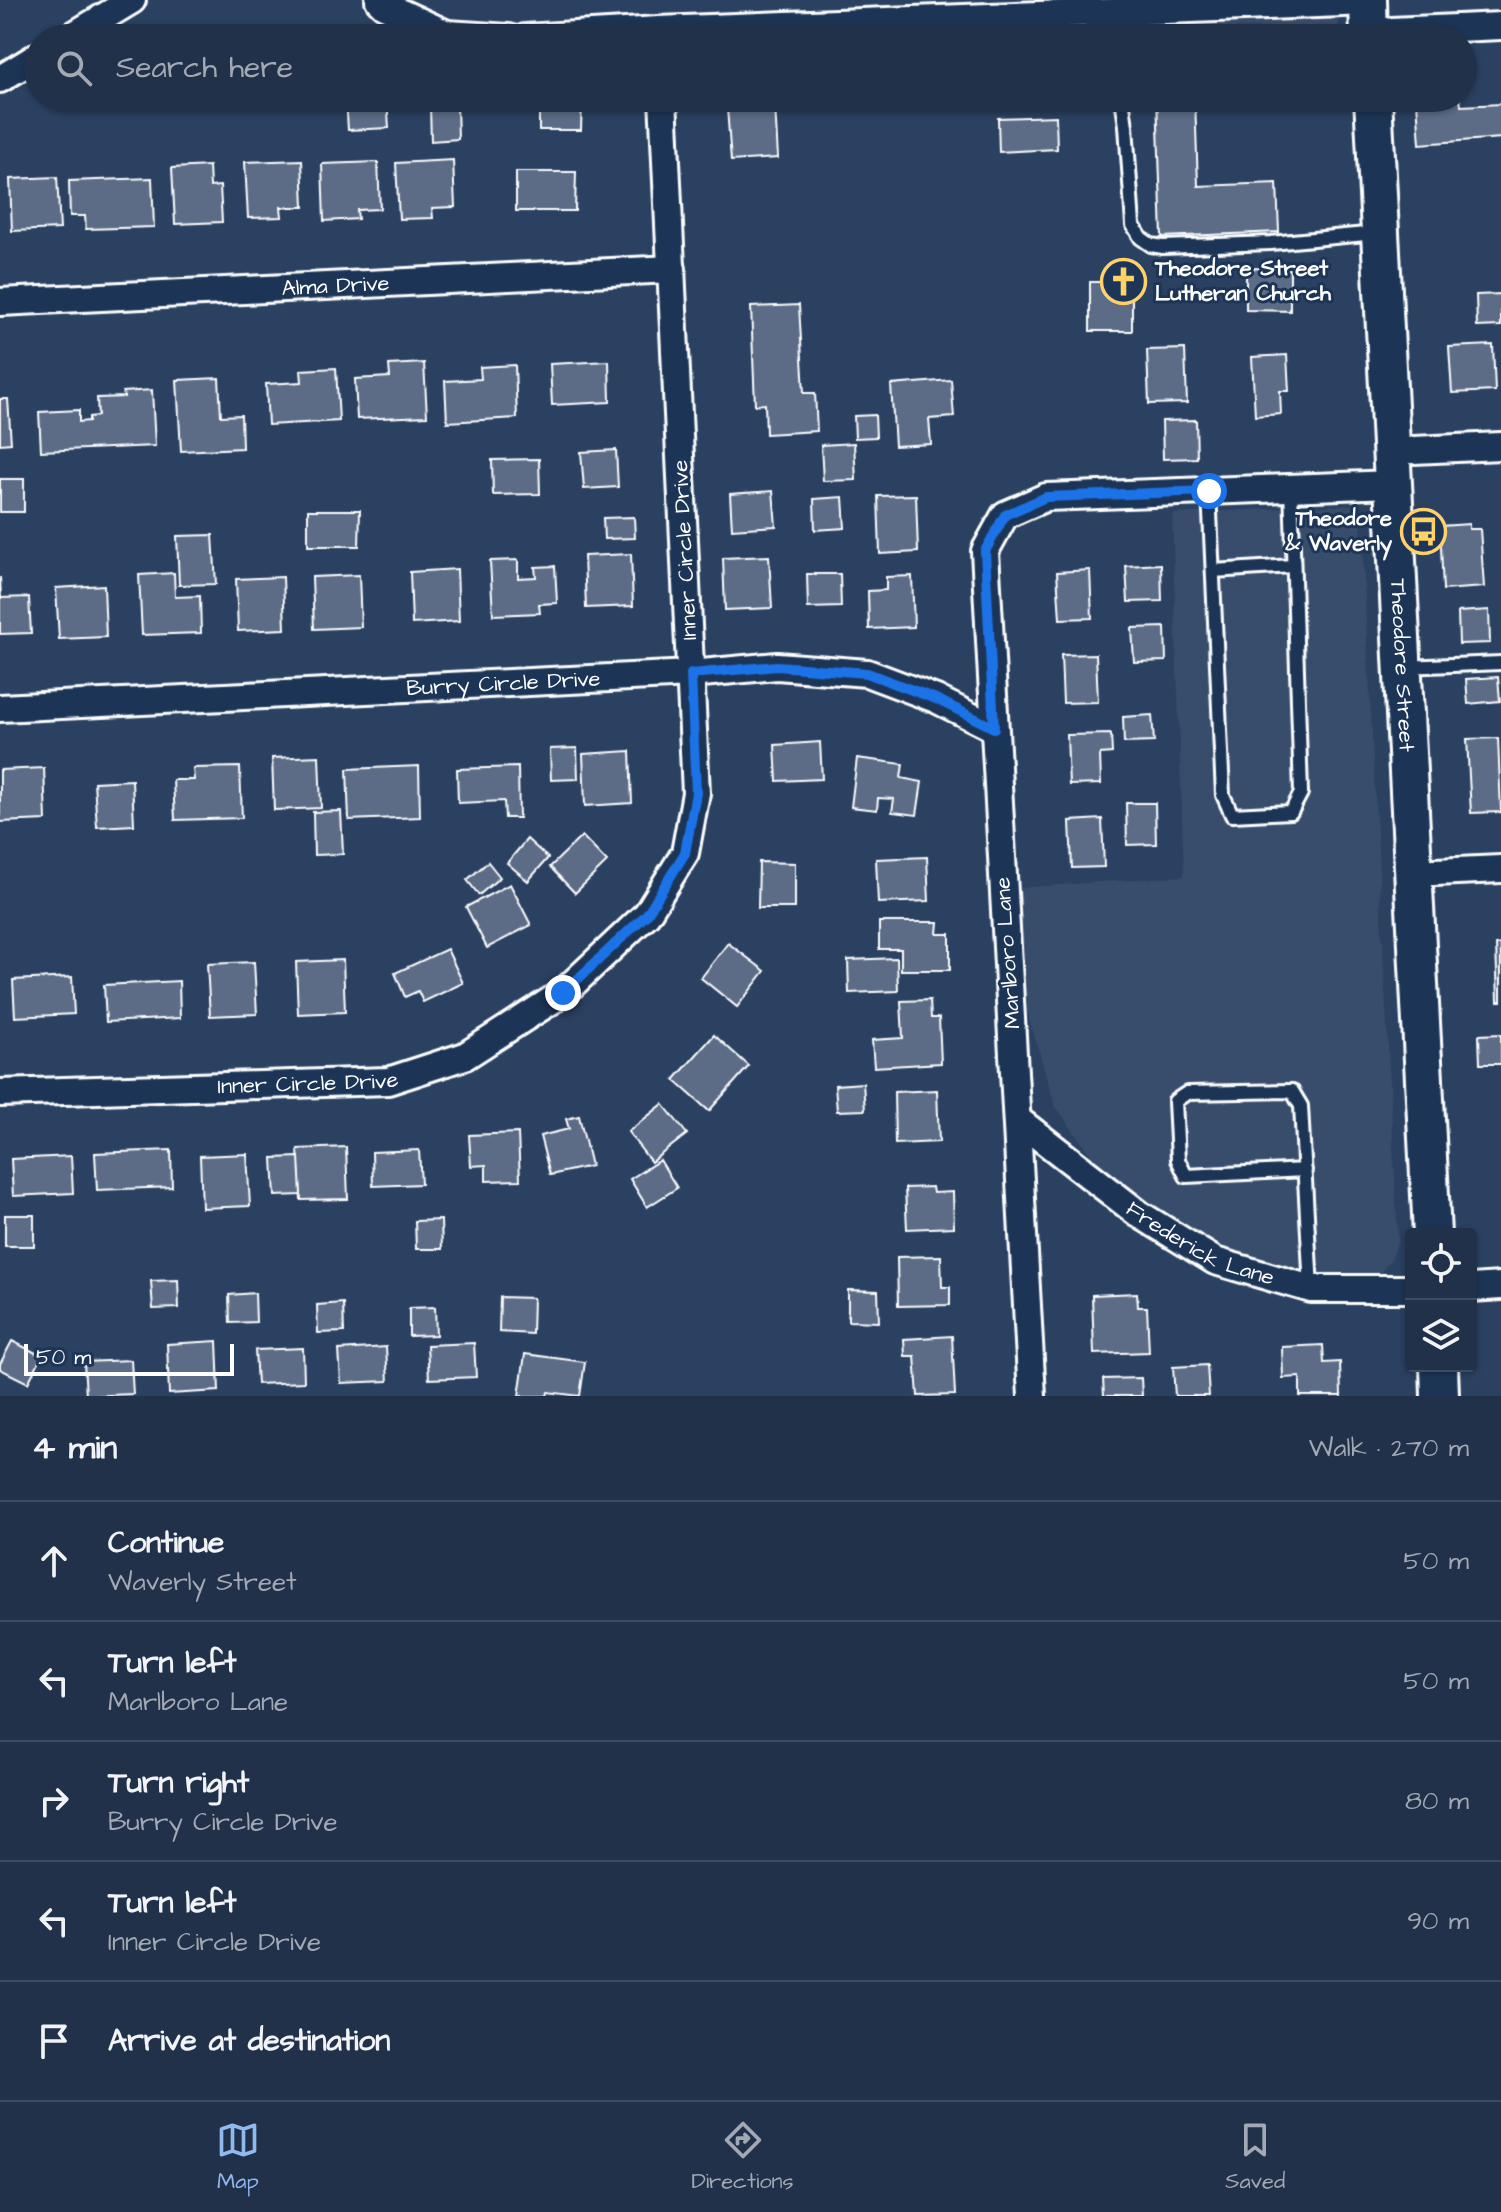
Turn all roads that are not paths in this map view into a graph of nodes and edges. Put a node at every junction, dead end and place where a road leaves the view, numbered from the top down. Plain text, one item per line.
1 (132, 0) edge
2 (379, 0) edge
3 (1147, 5) edge
4 (1368, 18) edge
5 (92, 24) edge
6 (425, 24) edge
7 (1112, 24) edge
8 (1468, 24) edge
9 (1477, 25) edge
10 (1501, 26) edge
11 (24, 64) edge
12 (0, 79) edge
13 (664, 112) edge
14 (1124, 112) edge
15 (1374, 112) edge
16 (1380, 233) junction
17 (672, 269) junction
18 (0, 302) edge
19 (1501, 446) edge
20 (1392, 467) junction
21 (1291, 487) junction
22 (1209, 491) junction
23 (1293, 566) junction
24 (1213, 571) junction
25 (1501, 663) edge
26 (1402, 667) junction
27 (691, 674) junction
28 (0, 708) edge
29 (994, 728) junction
30 (1501, 869) edge
31 (1413, 873) junction
32 (0, 1093) edge
33 (1018, 1120) junction
34 (1305, 1170) junction
35 (1432, 1228) edge
36 (1501, 1286) edge
37 (1477, 1288) edge
38 (1311, 1289) junction
39 (1405, 1289) edge
40 (1439, 1372) edge
41 (1032, 1396) edge
42 (1440, 1396) edge

1 - 5 street
2 - 6 street
3 - 4 street
3 - 7 street
4 - 8 street
9 - 10 street
11 - 12 street
13 - 17 street, Inner Circle Drive
14 - 16 lane
15 - 16 main road, Theodore Street
16 - 20 main road, Theodore Street
17 - 18 street, Alma Drive
17 - 27 street, Inner Circle Drive
19 - 20 street
20 - 21 street
20 - 26 main road, Theodore Street
21 - 22 street
21 - 23 lane
22 - 24 lane
22 - 29 street, Marlboro Lane
23 - 24 lane
23 - 24 lane
25 - 26 lane
26 - 31 main road, Theodore Street
27 - 28 street, Burry Circle Drive
27 - 29 street, Burry Circle Drive
27 - 32 street, Inner Circle Drive
29 - 33 street, Marlboro Lane
30 - 31 street
31 - 35 main road, Theodore Street
33 - 38 street, Frederick Lane
33 - 41 street, Marlboro Lane
34 - 34 lane
34 - 38 lane
36 - 37 street
38 - 39 street, Frederick Lane
40 - 42 main road

